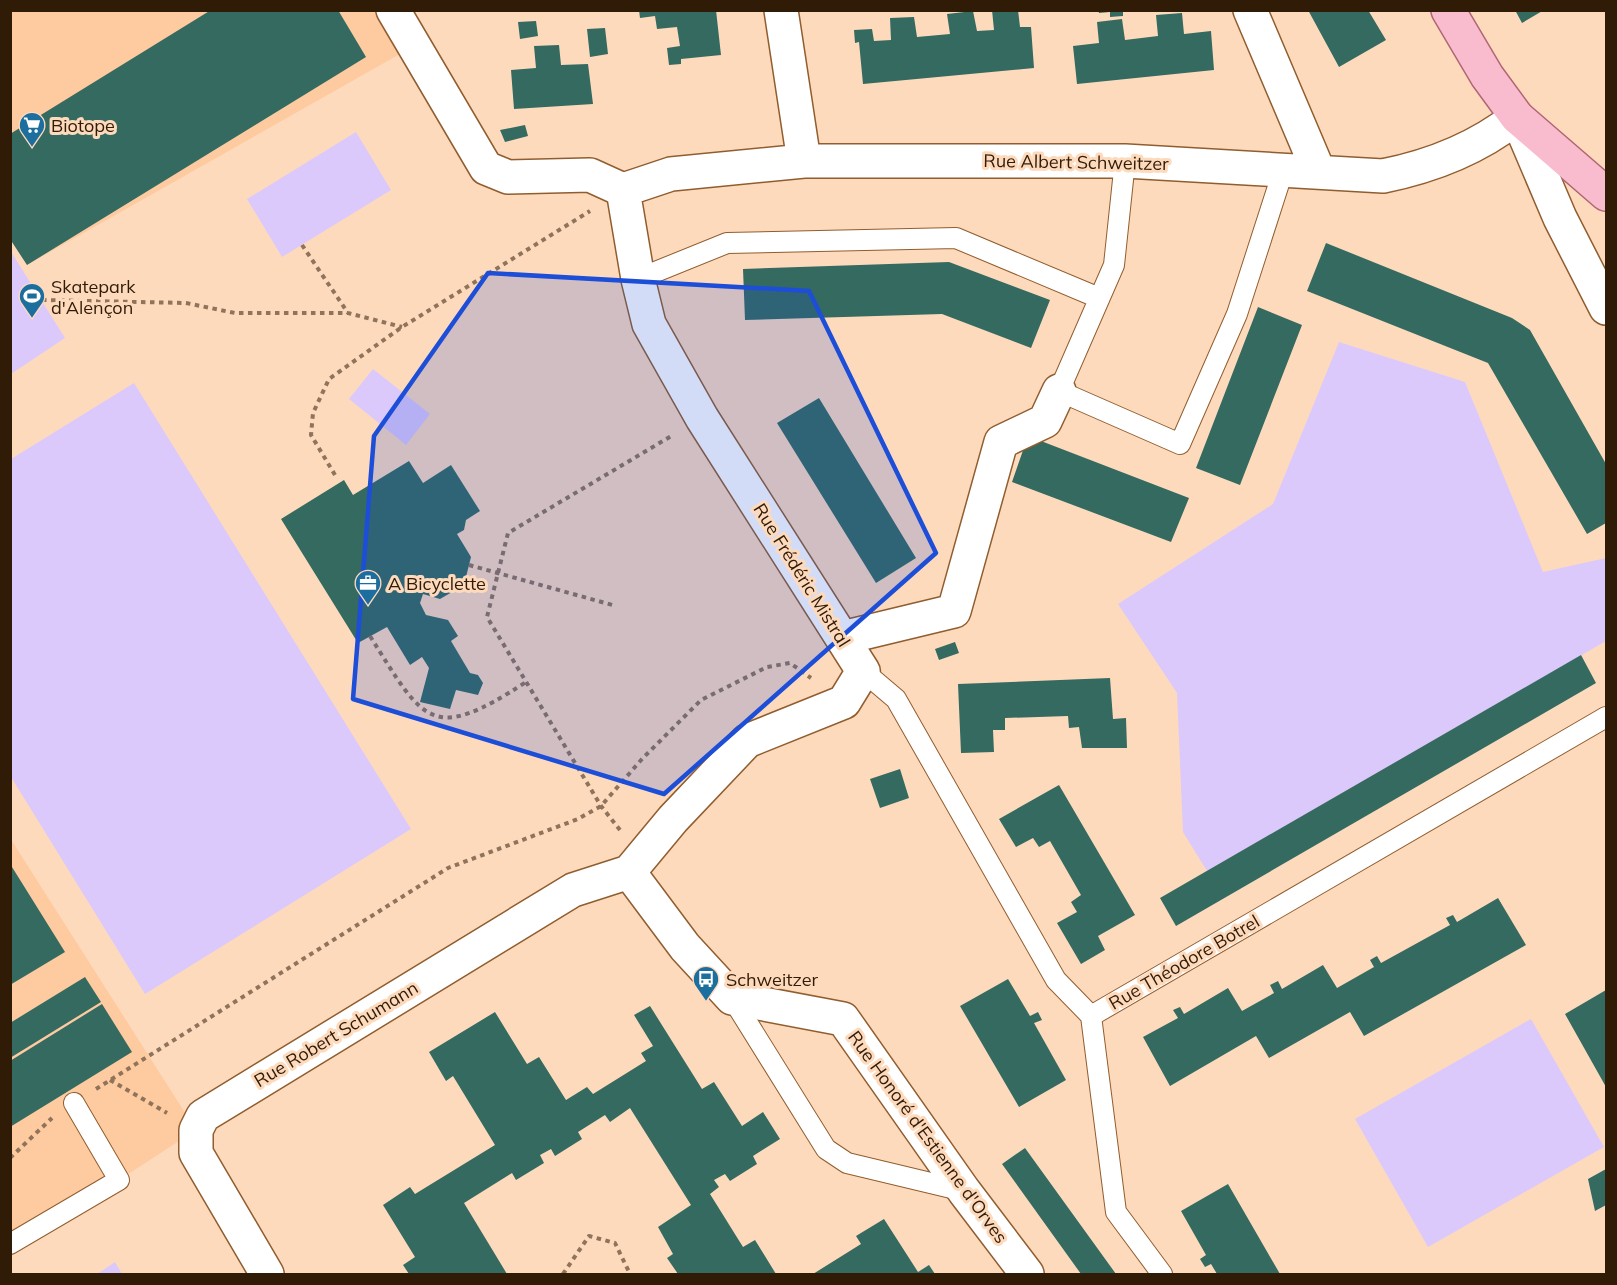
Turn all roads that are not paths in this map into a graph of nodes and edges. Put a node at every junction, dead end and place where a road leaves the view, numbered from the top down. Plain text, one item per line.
1 (393, 10) edge
2 (781, 10) edge
3 (1250, 10) edge
4 (1448, 10) edge
5 (1517, 117) junction
6 (804, 161) junction
7 (1125, 161) junction
8 (1284, 168) junction
9 (1318, 170) junction
10 (623, 190) junction
11 (1606, 194) edge
12 (638, 279) junction
13 (1099, 298) junction
14 (1606, 308) edge
15 (1059, 391) junction
16 (842, 638) junction
17 (863, 671) junction
18 (1606, 717) edge
19 (635, 865) junction
20 (732, 998) junction
21 (1091, 1016) junction
22 (74, 1103) road end
23 (964, 1191) junction
24 (10, 1244) edge
25 (267, 1275) edge
26 (1027, 1275) edge
27 (1162, 1275) edge

1 - 10 street
2 - 6 street
3 - 9 street
4 - 5 main road
5 - 9 street, Rue Albert Schweitzer
5 - 11 main road
5 - 14 street
6 - 7 street, Rue Albert Schweitzer
6 - 10 street, Rue Albert Schweitzer
7 - 8 street, Rue Albert Schweitzer
7 - 13 lane
8 - 9 street, Rue Albert Schweitzer
8 - 15 lane
10 - 12 street, Rue Frédéric Mistral
12 - 13 lane
12 - 16 street, Rue Frédéric Mistral
13 - 15 lane
15 - 16 street
16 - 17 street, Rue Frédéric Mistral
17 - 19 street
17 - 21 lane, Rue Théodore Botrel
18 - 21 lane, Rue Théodore Botrel
19 - 20 street
19 - 25 street, Rue Robert Schumann
20 - 23 street, Rue Honoré d'Estienne d'Orves
20 - 23 lane
21 - 27 lane
22 - 24 lane
23 - 26 street, Rue Honoré d'Estienne d'Orves

